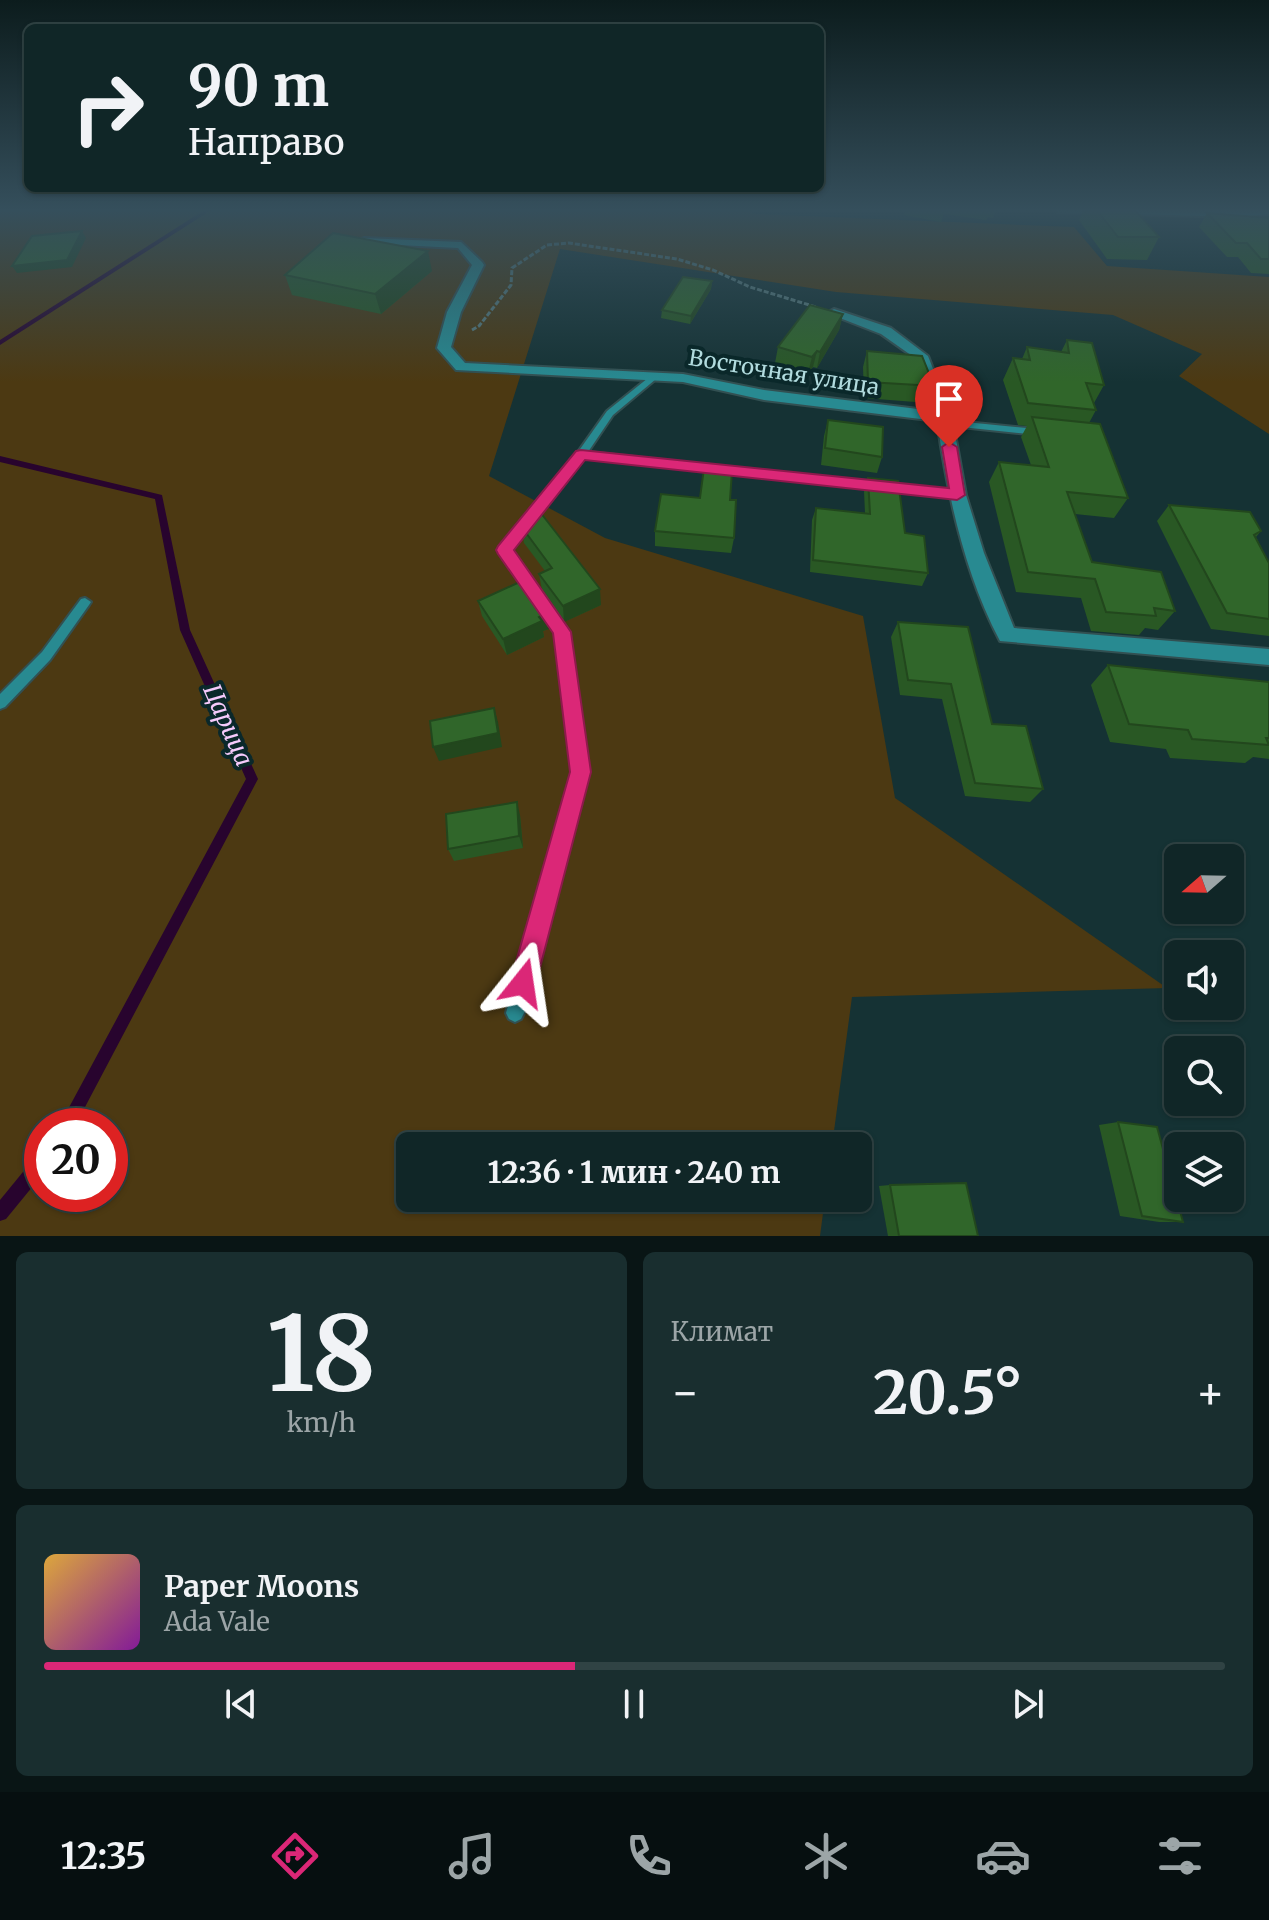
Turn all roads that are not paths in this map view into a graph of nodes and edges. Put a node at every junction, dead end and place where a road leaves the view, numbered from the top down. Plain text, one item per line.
1 (477, 267) edge
2 (834, 313) edge
3 (653, 377) junction
4 (945, 420) junction
5 (1052, 434) edge
6 (581, 454) junction
7 (957, 495) junction
8 (85, 602) dead end
9 (1269, 657) edge
10 (0, 703) edge
11 (515, 1013) dead end

1 - 3 street, Восточная улица
2 - 4 street
3 - 4 street, Восточная улица
3 - 6 lane
4 - 5 lane
4 - 7 street
6 - 7 lane
6 - 11 lane
7 - 9 street
8 - 10 lane

